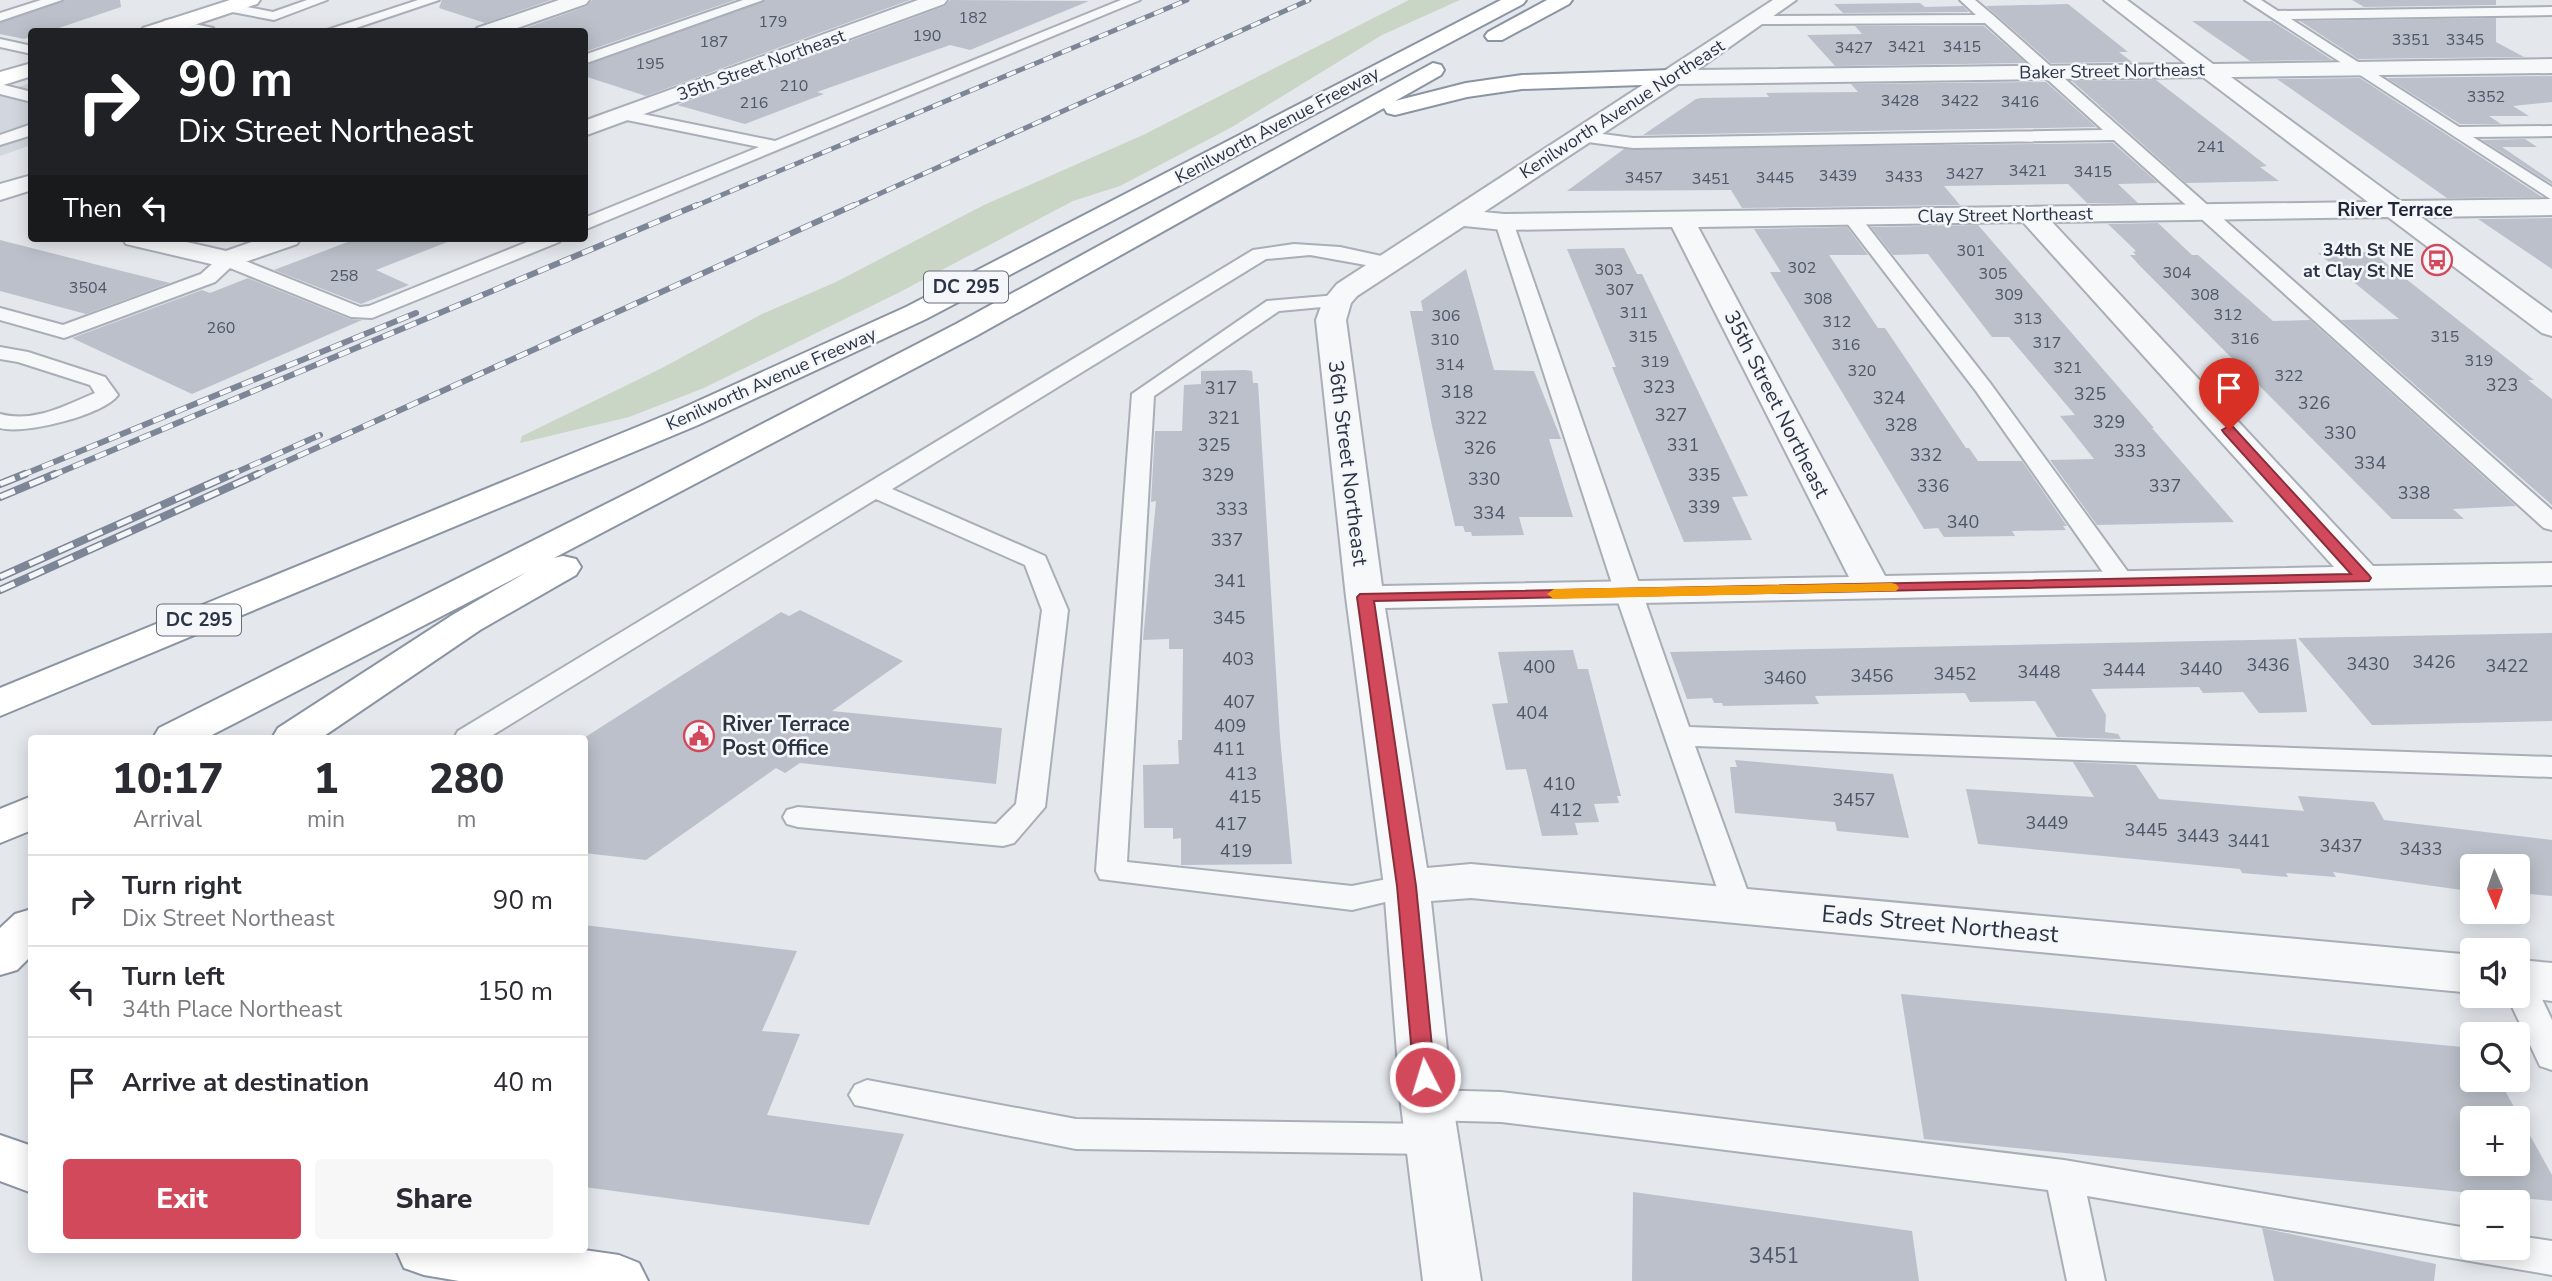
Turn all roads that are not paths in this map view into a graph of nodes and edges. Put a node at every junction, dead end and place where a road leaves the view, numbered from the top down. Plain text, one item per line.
1 (55, 0) edge
2 (250, 0) edge
3 (320, 0) edge
4 (432, 0) edge
5 (579, 0) edge
6 (756, 0) edge
7 (937, 0) edge
8 (1133, 0) edge
9 (1516, 0) edge
10 (1562, 0) edge
11 (1786, 0) edge
12 (1967, 0) edge
13 (2114, 0) edge
14 (2252, 0) edge
15 (228, 7) junction
16 (2552, 11) edge
17 (2275, 15) junction
18 (275, 16) junction
19 (0, 18) edge
20 (1989, 19) junction
21 (1756, 20) junction
22 (171, 25) junction
23 (162, 28) edge
24 (186, 28) edge
25 (272, 28) edge
26 (341, 28) edge
27 (496, 28) edge
28 (0, 43) edge
29 (1473, 49) dead end
30 (588, 59) edge
31 (1450, 61) dead end
32 (28, 64) edge
33 (28, 66) edge
34 (2552, 66) edge
35 (2357, 69) junction
36 (2208, 70) junction
37 (2047, 72) junction
38 (1671, 77) junction
39 (0, 79) edge
40 (0, 89) edge
41 (28, 96) edge
42 (0, 104) edge
43 (588, 108) edge
44 (623, 115) junction
45 (588, 128) edge
46 (28, 131) edge
47 (2552, 131) edge
48 (2455, 132) junction
49 (2117, 135) junction
50 (1580, 136) junction
51 (0, 140) edge
52 (777, 146) junction
53 (1273, 164) junction
54 (28, 183) edge
55 (0, 192) edge
56 (2552, 195) edge
57 (2552, 207) edge
58 (2394, 209) junction
59 (2204, 212) junction
60 (2031, 215) junction
61 (1457, 217) junction
62 (1852, 218) junction
63 (1681, 220) junction
64 (1504, 222) junction
65 (588, 223) edge
66 (152, 242) edge
67 (277, 242) edge
68 (543, 242) edge
69 (228, 260) junction
70 (1388, 263) junction
71 (1337, 302) junction
72 (0, 314) edge
73 (2552, 327) edge
74 (940, 343) junction
75 (0, 353) edge
76 (0, 421) edge
77 (874, 490) junction
78 (2552, 523) edge
79 (398, 538) junction
80 (2552, 574) edge
81 (2364, 578) junction
82 (2123, 583) junction
83 (1873, 588) junction
84 (1628, 593) junction
85 (1365, 597) junction
86 (0, 702) edge
87 (0, 730) edge
88 (180, 735) edge
89 (298, 735) edge
90 (473, 735) edge
91 (1678, 736) junction
92 (2552, 766) edge
93 (28, 813) edge
94 (798, 817) dead end
95 (0, 828) edge
96 (1406, 886) junction
97 (1737, 906) junction
98 (28, 930) edge
99 (0, 957) edge
100 (2460, 973) edge
101 (2530, 981) edge
102 (2552, 982) edge
103 (2530, 1007) edge
104 (2552, 1056) edge
105 (867, 1095) dead end
106 (1429, 1122) junction
107 (0, 1158) edge
108 (28, 1168) edge
109 (2064, 1176) junction
110 (0, 1180) edge
111 (28, 1184) edge
112 (2460, 1244) edge
113 (443, 1253) edge
114 (2530, 1255) edge
115 (2552, 1258) edge
116 (1450, 1278) edge
117 (619, 1281) edge
118 (2086, 1281) edge

1 - 19 lane
2 - 15 main road
3 - 18 lane
4 - 26 lane
5 - 27 street
6 - 30 lane
7 - 44 street, 35th Street Northeast
8 - 52 lane
9 - 79 main road, Kenilworth Avenue Freeway / DC 295
10 - 29 main road
11 - 21 street, Kenilworth Avenue Northeast
12 - 20 lane
13 - 36 street
14 - 17 lane
15 - 18 lane
15 - 22 main road
16 - 17 lane
17 - 35 lane
18 - 25 lane
20 - 21 lane
20 - 37 lane
21 - 38 street, Kenilworth Avenue Northeast
22 - 23 main road
22 - 24 street
28 - 32 lane
31 - 53 main road, Kenilworth Avenue Freeway / DC 295
33 - 39 main road
34 - 35 street, Baker Street Northeast
35 - 36 street, Baker Street Northeast
35 - 48 lane
36 - 37 street, Baker Street Northeast
36 - 58 street
37 - 38 street, Baker Street Northeast
37 - 49 lane
38 - 50 street, Kenilworth Avenue Northeast
38 - 53 main road
40 - 41 lane
41 - 42 lane
43 - 44 street
44 - 45 street, 35th Street Northeast
44 - 52 lane
46 - 51 lane
47 - 48 lane
48 - 56 lane
49 - 50 lane
49 - 59 lane
50 - 61 street, Kenilworth Avenue Northeast
52 - 65 lane
53 - 74 main road, Kenilworth Avenue Freeway / DC 295
54 - 55 street
57 - 58 street, Clay Street Northeast
58 - 59 street, Clay Street Northeast
58 - 73 street
59 - 60 street, Clay Street Northeast
59 - 78 lane
60 - 62 street, Clay Street Northeast
60 - 81 street
61 - 64 street, Clay Street Northeast
61 - 70 street
62 - 63 street, Clay Street Northeast
62 - 82 lane
63 - 64 street, Clay Street Northeast
63 - 83 street, 35th Street Northeast
64 - 84 lane
66 - 69 street
67 - 69 street
68 - 69 lane
69 - 72 lane
70 - 71 street
70 - 77 lane
71 - 85 street, 36th Street Northeast
71 - 96 lane
74 - 88 main road, Kenilworth Avenue Freeway / DC 295
74 - 89 main road
75 - 76 lane
77 - 90 lane
77 - 94 lane
79 - 86 main road, Kenilworth Avenue Freeway / DC 295
79 - 87 main road
80 - 81 street
81 - 82 street
82 - 83 street
83 - 84 street
84 - 85 street
84 - 91 lane
85 - 96 street, 36th Street Northeast
91 - 92 lane
91 - 97 lane
93 - 95 main road
96 - 97 street, Eads Street Northeast
96 - 106 street, 36th Street Northeast
97 - 100 street, Eads Street Northeast
98 - 99 main road
101 - 102 street
103 - 104 lane
105 - 106 lane
106 - 109 lane
106 - 116 street, 36th Street Northeast
107 - 108 main road
109 - 112 lane
109 - 118 lane
110 - 111 main road
113 - 117 main road
114 - 115 lane

